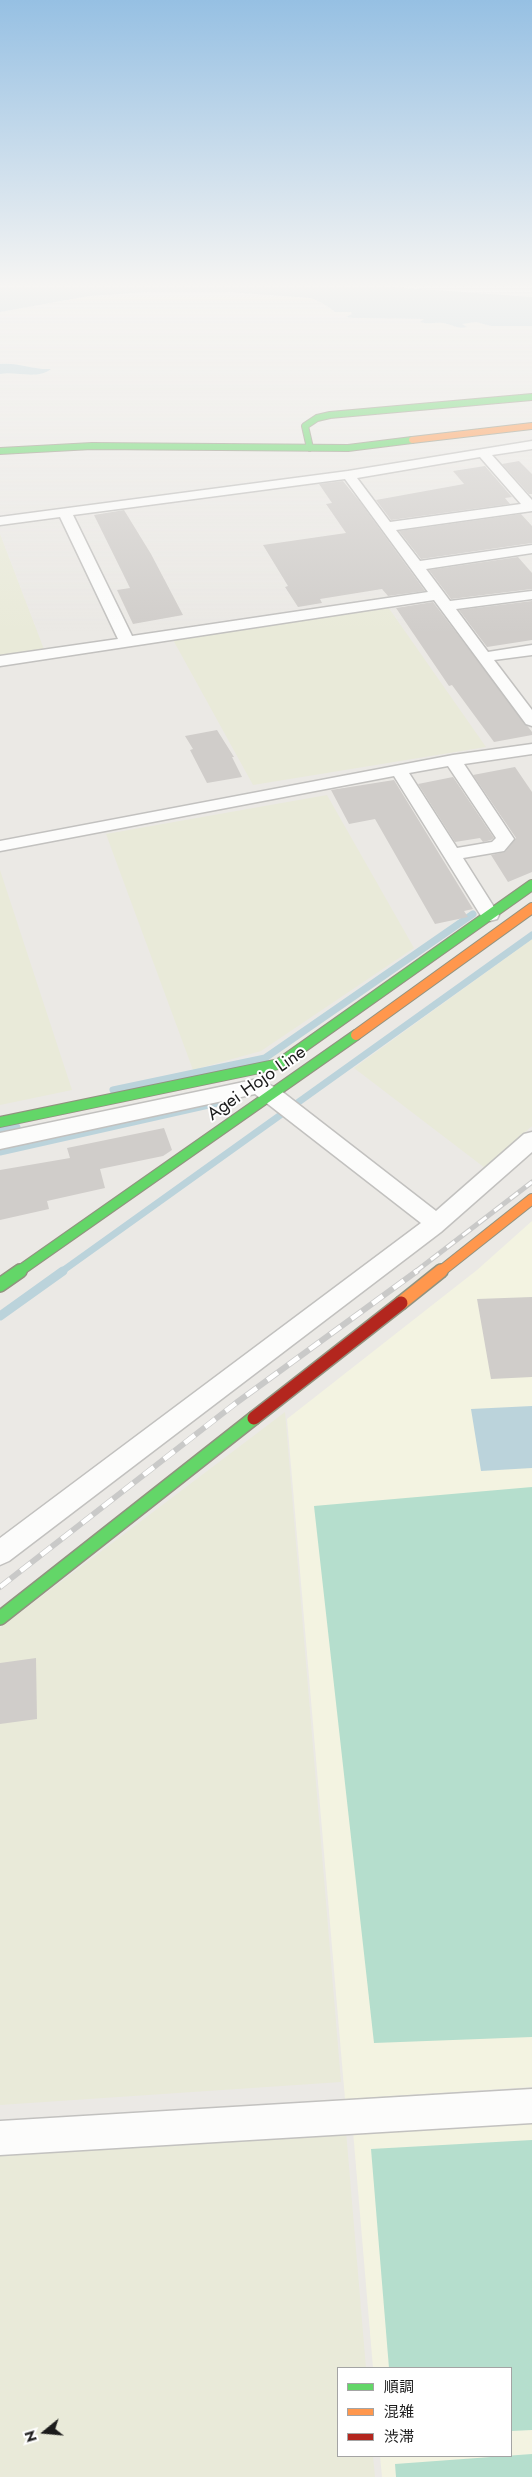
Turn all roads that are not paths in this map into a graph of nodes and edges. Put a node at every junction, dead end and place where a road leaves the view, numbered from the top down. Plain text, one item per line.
1 (477, 403) edge
2 (532, 426) edge
3 (532, 445) edge
4 (310, 448) junction
5 (0, 450) edge
6 (483, 453) junction
7 (348, 475) junction
8 (532, 507) edge
9 (64, 512) junction
10 (0, 521) edge
11 (387, 527) junction
12 (532, 549) edge
13 (416, 566) junction
14 (532, 595) edge
15 (441, 601) junction
16 (126, 641) junction
17 (532, 650) edge
18 (485, 657) junction
19 (0, 661) edge
20 (532, 721) edge
21 (532, 749) edge
22 (452, 760) junction
23 (399, 770) junction
24 (0, 846) edge
25 (450, 854) junction
26 (532, 885) edge
27 (532, 908) edge
28 (490, 915) junction
29 (264, 1083) junction
30 (0, 1122) edge
31 (532, 1140) edge
32 (0, 1141) edge
33 (532, 1199) edge
34 (436, 1223) junction
35 (0, 1285) edge
36 (0, 1553) edge
37 (0, 1618) edge
38 (532, 2106) edge
39 (0, 2138) edge

1 - 4 main road
2 - 4 main road
3 - 6 street
4 - 5 main road
6 - 7 street
6 - 8 street
7 - 9 street
7 - 11 street
8 - 11 street
9 - 10 street
9 - 16 street
11 - 13 street
12 - 13 street
13 - 15 street
14 - 15 street
15 - 16 street
15 - 18 street
16 - 19 street
17 - 18 street
18 - 20 street
21 - 22 street
22 - 23 street
22 - 25 street
23 - 24 street
23 - 25 street
25 - 28 street
26 - 28 main road
27 - 29 main road, Agei Hojo Line
28 - 29 main road
29 - 30 main road
29 - 32 street
29 - 34 street
29 - 35 main road, Agei Hojo Line
31 - 34 street
33 - 37 main road
34 - 36 street
38 - 39 street

